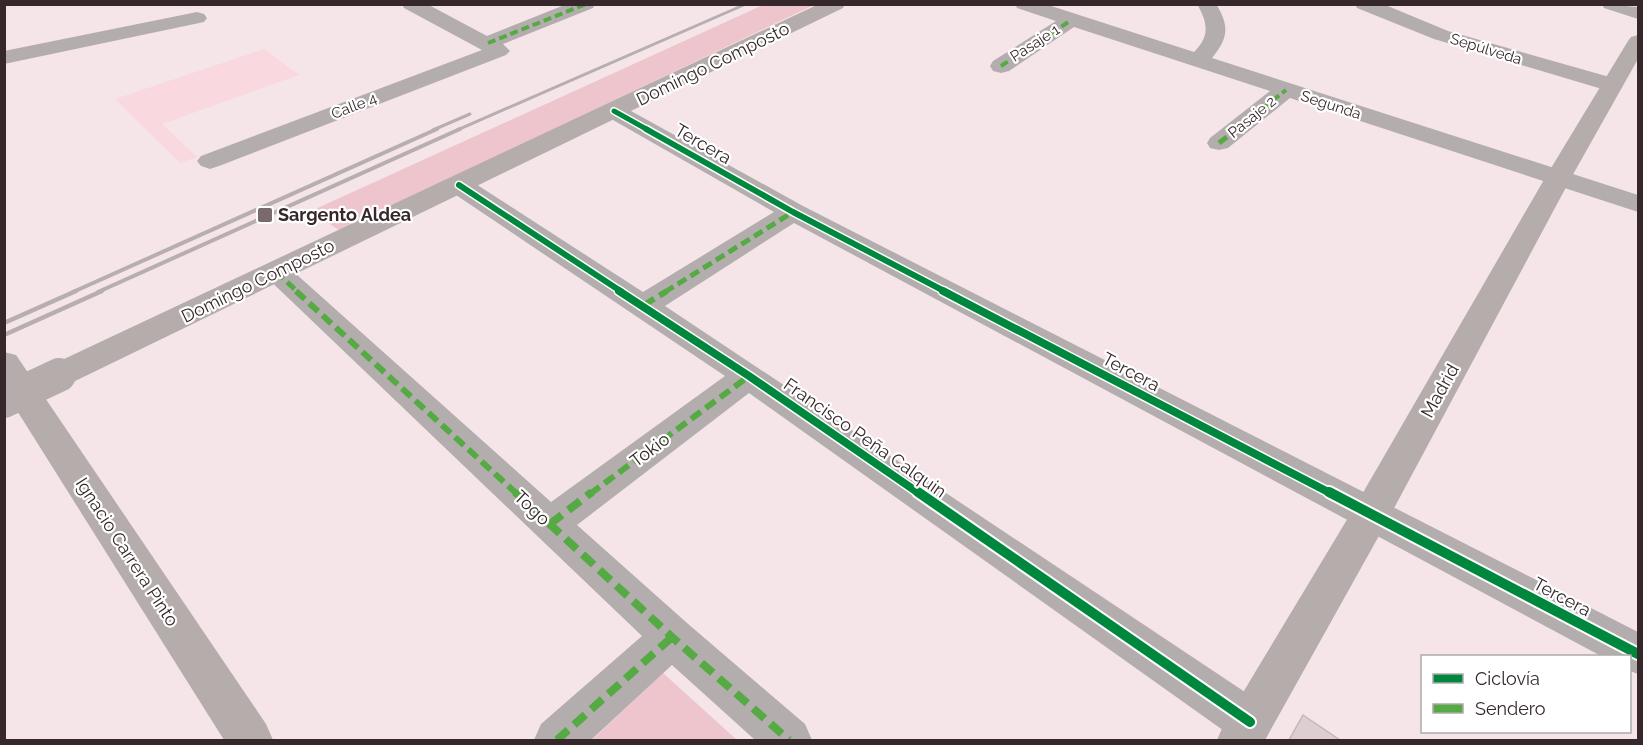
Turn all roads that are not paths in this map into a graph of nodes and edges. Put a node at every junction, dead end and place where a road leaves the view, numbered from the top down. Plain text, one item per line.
1 (411, 4) edge
2 (586, 4) edge
3 (836, 4) edge
4 (1024, 4) edge
5 (1206, 4) edge
6 (1364, 4) edge
7 (1611, 4) edge
8 (1638, 13) edge
9 (198, 18) dead end
10 (1070, 21) junction
11 (1638, 41) edge
12 (494, 47) junction
13 (4, 57) edge
14 (1198, 61) junction
15 (1001, 66) dead end
16 (1612, 85) junction
17 (1286, 90) junction
18 (614, 111) junction
19 (1219, 143) dead end
20 (210, 161) dead end
21 (1558, 178) junction
22 (459, 185) junction
23 (1638, 204) edge
24 (793, 212) junction
25 (276, 272) junction
26 (644, 305) junction
27 (4, 363) edge
28 (749, 376) junction
29 (4, 401) edge
30 (1371, 514) junction
31 (550, 524) junction
32 (672, 637) junction
33 (1638, 654) edge
34 (1245, 731) edge
35 (250, 741) edge
36 (557, 741) edge
37 (789, 741) edge

1 - 12 street
2 - 12 street, Calle 4
3 - 18 street, Domingo Composto
4 - 10 street, Segunda
5 - 14 street
6 - 16 street, Sepúlveda
7 - 8 street
9 - 13 street
10 - 14 street, Segunda
10 - 15 street, Pasaje 1
11 - 16 street, Madrid
12 - 20 street, Calle 4
14 - 17 street, Segunda
16 - 21 street, Madrid
17 - 19 street, Pasaje 2
17 - 21 street, Segunda
18 - 22 street, Domingo Composto
18 - 24 street, Tercera
21 - 23 street, Segunda
21 - 30 street, Madrid
22 - 25 street, Domingo Composto
22 - 26 street, Francisco Peña Calquin
24 - 26 street
24 - 30 street, Tercera
25 - 29 street, Domingo Composto, bridge
25 - 31 street, Togo
26 - 28 street, Francisco Peña Calquin
27 - 35 street, Ignacio Carrera Pinto
28 - 31 street, Tokio
28 - 34 street, Francisco Peña Calquin
30 - 33 street, Tercera
30 - 34 street, Madrid
31 - 32 street, Togo
32 - 36 street
32 - 37 street, Togo

